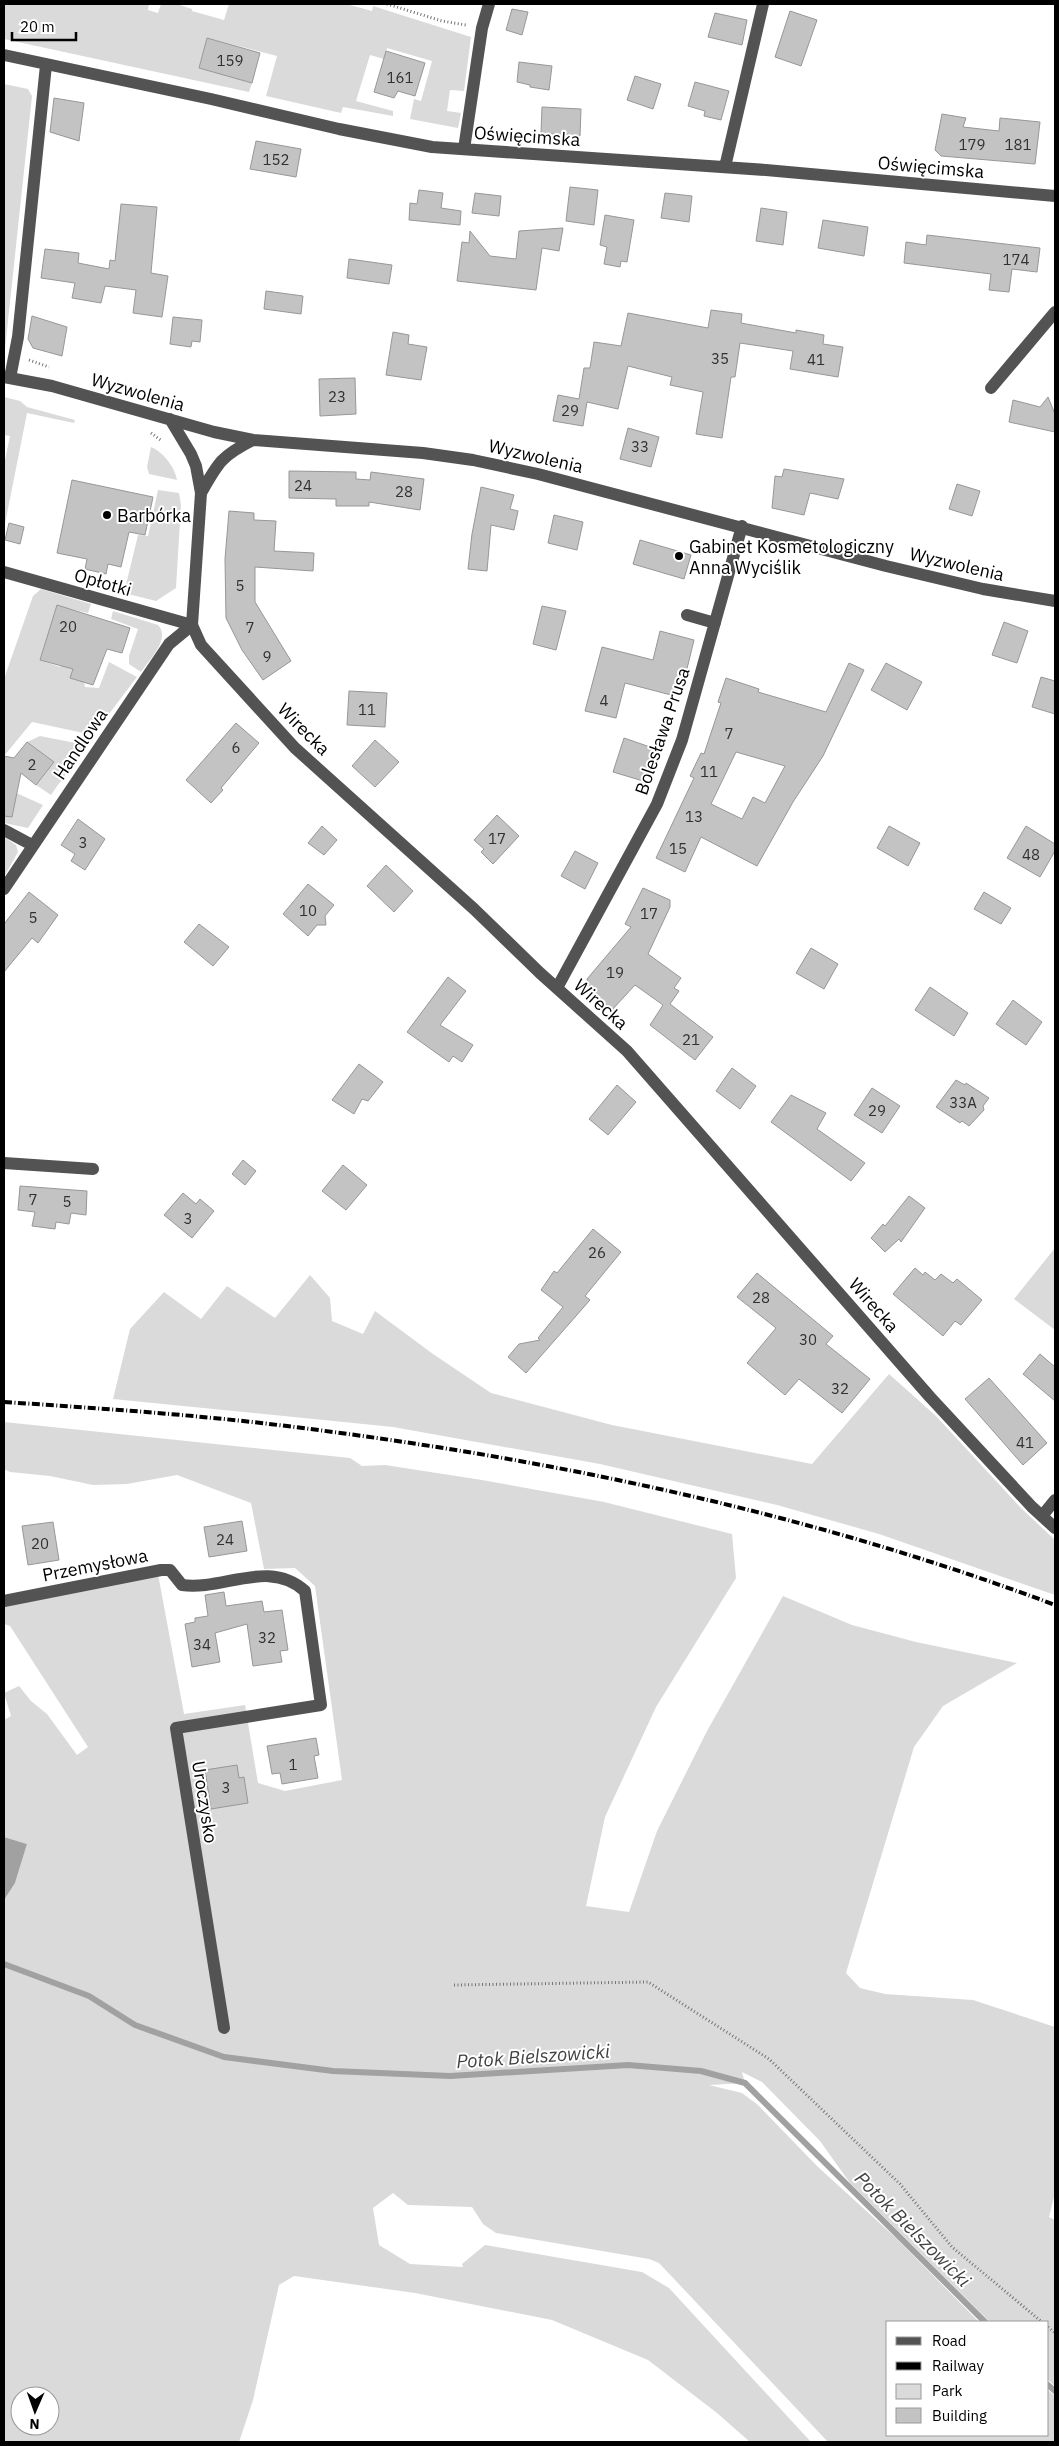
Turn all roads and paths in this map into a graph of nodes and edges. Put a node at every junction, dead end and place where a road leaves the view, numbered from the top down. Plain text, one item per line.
1 (387, 4) edge
2 (489, 4) edge
3 (763, 4) edge
4 (482, 28) junction
5 (4, 55) edge
6 (46, 65) junction
7 (464, 149) junction
8 (725, 167) junction
9 (1055, 196) edge
10 (1055, 312) edge
11 (7, 377) edge
12 (992, 388) dead end
13 (170, 419) junction
14 (144, 431) dead end
15 (253, 440) junction
16 (167, 445) dead end
17 (201, 493) junction
18 (742, 526) junction
19 (4, 572) edge
20 (1055, 601) edge
21 (687, 615) dead end
22 (715, 623) junction
23 (192, 625) junction
24 (4, 830) edge
25 (32, 845) junction
26 (4, 889) edge
27 (557, 988) junction
28 (4, 1163) edge
29 (93, 1169) dead end
30 (1055, 1500) edge
31 (1042, 1516) junction
32 (1055, 1528) edge
33 (4, 1601) edge
34 (321, 1705) joint
35 (454, 1985) dead end
36 (224, 2028) dead end
37 (1041, 2321) edge

1 - 4 path
2 - 4 street
3 - 8 street
4 - 7 street
5 - 6 street, Oświęcimska
6 - 7 street, Oświęcimska
6 - 11 street
7 - 8 street, Oświęcimska
8 - 9 street, Oświęcimska
10 - 12 street
11 - 13 street, Wyzwolenia
13 - 15 street, Wyzwolenia
13 - 17 street
14 - 16 path
15 - 17 street
15 - 18 street, Wyzwolenia
17 - 23 street
18 - 20 street, Wyzwolenia
18 - 22 street, Bolesława Prusa
19 - 23 street, Opłotki
21 - 22 street
22 - 27 street, Bolesława Prusa
23 - 25 street, Handlowa
23 - 27 street, Wirecka
24 - 25 street
25 - 26 street, Handlowa
27 - 31 street, Wirecka
28 - 29 street
30 - 31 street
31 - 32 street, Wirecka
33 - 34 street, Przemysłowa
34 - 36 street, Uroczysko
35 - 37 path

